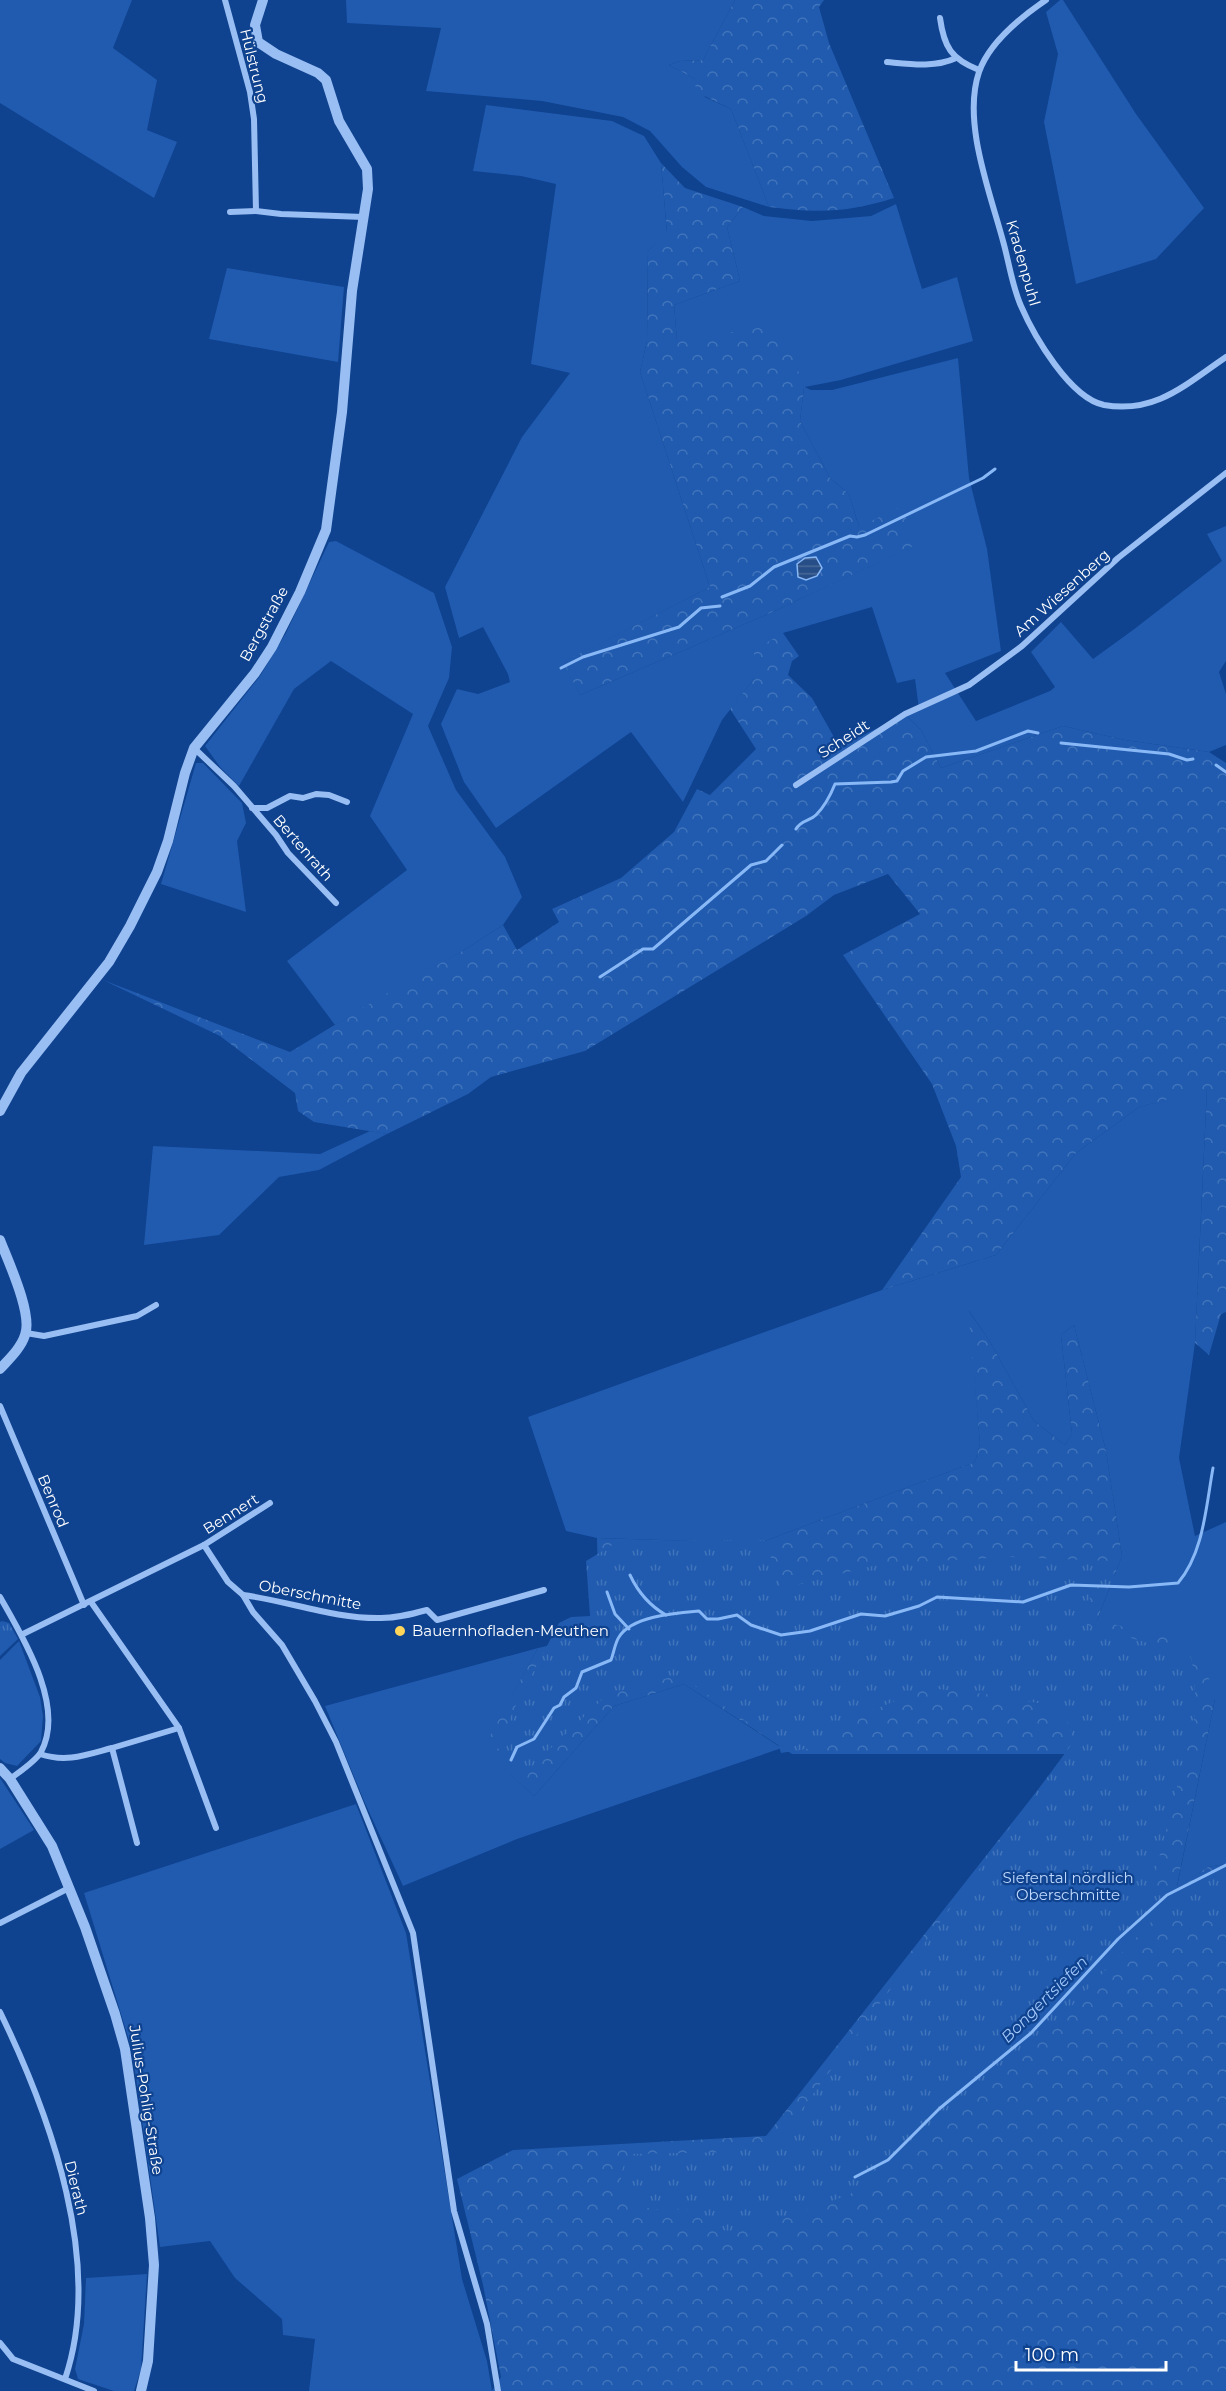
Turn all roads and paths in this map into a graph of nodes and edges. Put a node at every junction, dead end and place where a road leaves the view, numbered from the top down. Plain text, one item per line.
1 (225, 0) edge
2 (263, 0) edge
3 (1046, 0) edge
4 (940, 18) dead end
5 (956, 58) junction
6 (887, 62) dead end
7 (979, 70) junction
8 (256, 211) junction
9 (230, 212) dead end
10 (364, 217) junction
11 (1226, 357) edge
12 (1226, 473) edge
13 (905, 714) joint
14 (194, 748) junction
15 (796, 785) dead end
16 (348, 802) dead end
17 (252, 808) junction
18 (336, 903) dead end
19 (0, 1111) edge
20 (0, 1240) edge
21 (156, 1305) dead end
22 (26, 1333) junction
23 (0, 1369) edge
24 (0, 1406) edge
25 (270, 1503) dead end
26 (204, 1545) junction
27 (544, 1590) dead end
28 (243, 1595) junction
29 (0, 1597) edge
30 (91, 1602) junction
31 (84, 1605) junction
32 (8, 1612) junction
33 (0, 1617) edge
34 (23, 1634) junction
35 (179, 1728) junction
36 (112, 1748) junction
37 (40, 1754) junction
38 (0, 1768) edge
39 (10, 1779) junction
40 (216, 1828) dead end
41 (137, 1843) dead end
42 (69, 1888) junction
43 (0, 1923) edge
44 (0, 2012) edge
45 (0, 2343) edge
46 (65, 2379) junction
47 (94, 2391) edge
48 (141, 2391) edge
49 (498, 2391) edge

1 - 8 street, Hülstrung
2 - 10 street, Bergstraße
3 - 7 street, Kradenpuhl
4 - 5 street
5 - 6 street
5 - 7 street
7 - 11 street, Kradenpuhl
8 - 9 street
8 - 10 street
10 - 14 street, Bergstraße
12 - 13 street, Am Wiesenberg
13 - 15 street, Scheidt
14 - 17 street, Bertenrath
14 - 19 street, Bergstraße
16 - 17 street, Bertenrath
17 - 18 street, Bertenrath
20 - 22 street
21 - 22 street
22 - 23 street
24 - 31 street, Benrod
25 - 26 street, Bennert
26 - 28 street, Oberschmitte
26 - 30 street
27 - 28 street, Oberschmitte
28 - 49 street, Oberschmitte
29 - 32 street
30 - 31 street
30 - 35 street
31 - 34 street
32 - 33 street
32 - 34 street
34 - 37 street
35 - 36 street
35 - 40 street
36 - 37 street
36 - 41 street
37 - 39 street
38 - 39 street, Julius-Pohlig-Straße
39 - 42 street, Julius-Pohlig-Straße
42 - 43 street
42 - 48 street, Julius-Pohlig-Straße
44 - 46 street, Dierath
45 - 46 street
46 - 47 street

